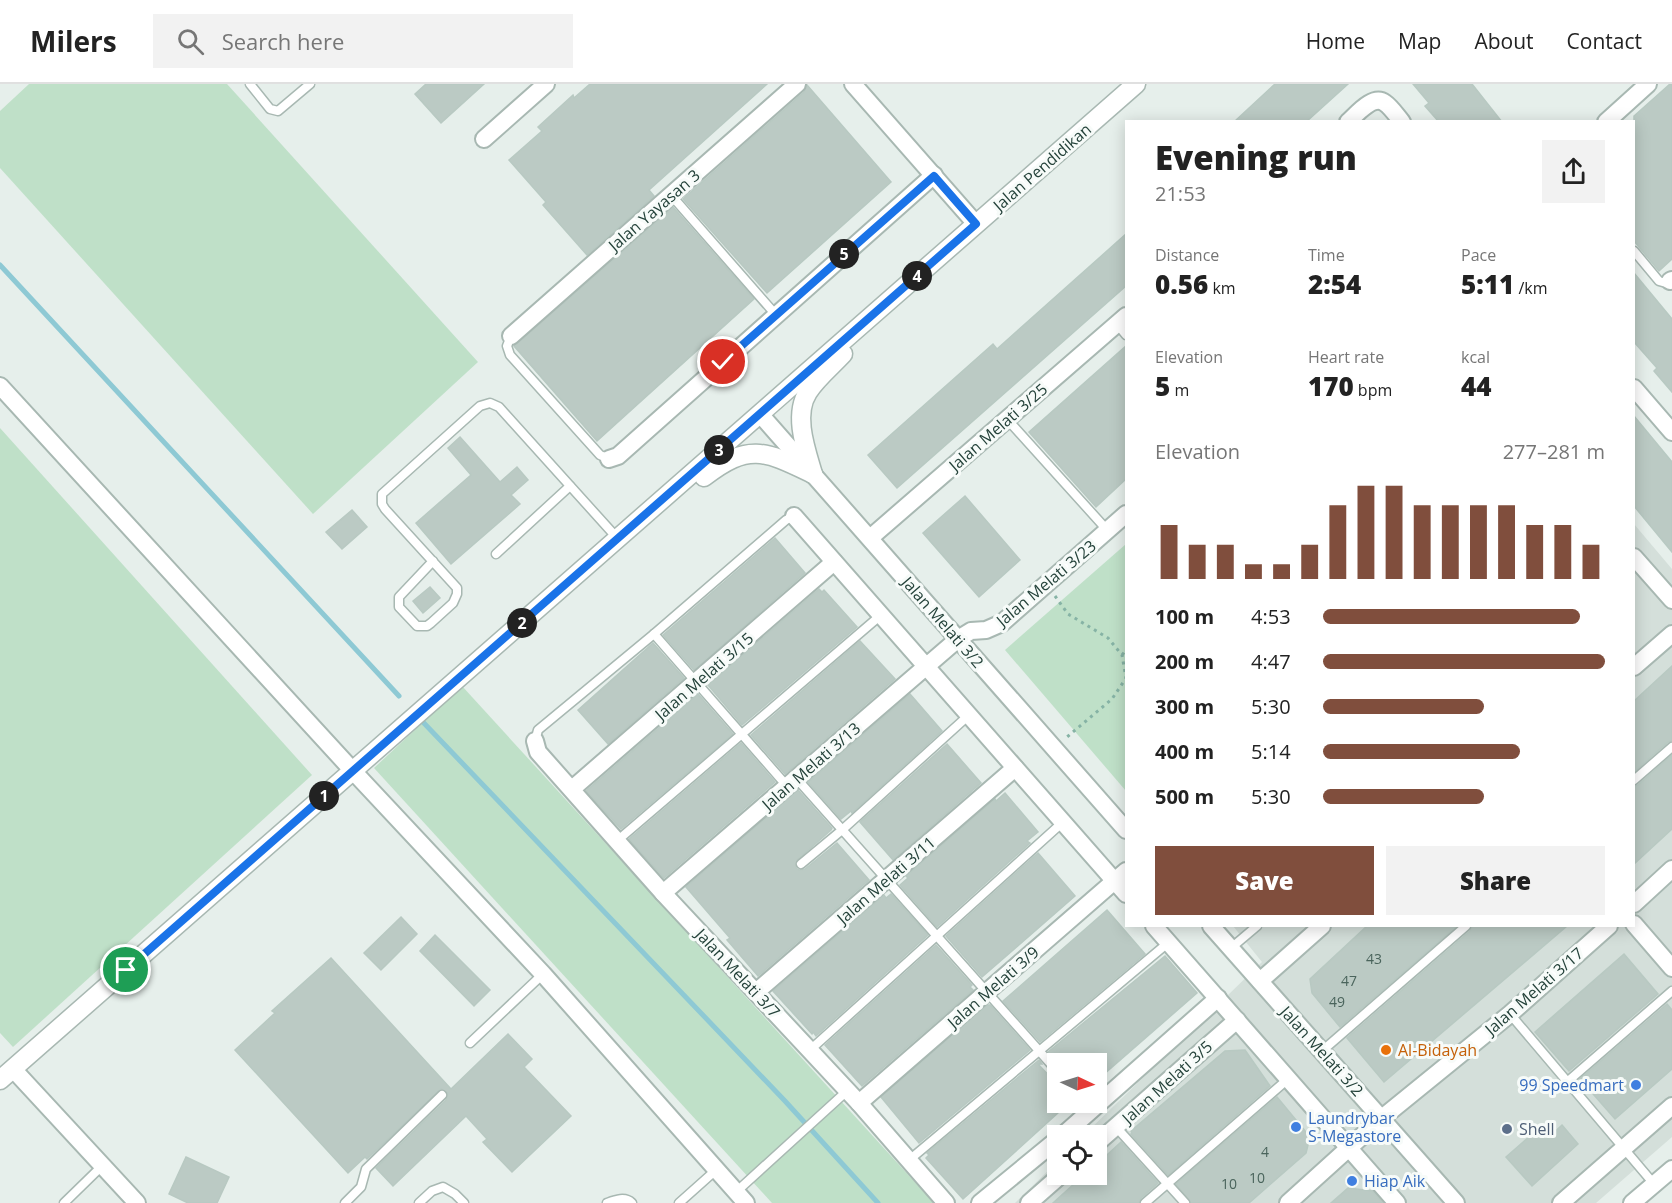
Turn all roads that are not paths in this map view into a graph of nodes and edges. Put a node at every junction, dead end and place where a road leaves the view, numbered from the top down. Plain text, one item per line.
1 (250, 84) edge
2 (310, 84) edge
3 (546, 84) edge
4 (797, 84) edge
5 (853, 84) edge
6 (1136, 84) edge
7 (1648, 84) edge
8 (1350, 120) edge
9 (1400, 120) edge
10 (1608, 120) edge
11 (484, 139) dead end
12 (934, 176) junction
13 (671, 195) junction
14 (976, 224) junction
15 (1635, 252) edge
16 (1671, 280) edge
17 (873, 314) junction
18 (776, 315) junction
19 (1123, 325) edge
20 (511, 336) joint
21 (0, 386) edge
22 (1635, 389) edge
23 (760, 414) junction
24 (1007, 419) junction
25 (1672, 432) edge
26 (609, 459) joint
27 (813, 474) junction
28 (570, 486) junction
29 (658, 503) junction
30 (1125, 515) edge
31 (794, 516) joint
32 (1108, 531) junction
33 (618, 538) junction
34 (870, 538) junction
35 (496, 554) dead end
36 (1635, 558) edge
37 (433, 561) junction
38 (834, 562) junction
39 (1672, 600) edge
40 (881, 615) junction
41 (654, 634) junction
42 (1672, 634) edge
43 (958, 639) junction
44 (926, 666) junction
45 (1635, 666) edge
46 (696, 682) junction
47 (969, 716) junction
48 (742, 735) junction
49 (535, 741) joint
50 (1672, 747) edge
51 (1016, 768) junction
52 (353, 771) junction
53 (1635, 779) edge
54 (792, 783) junction
55 (572, 789) junction
56 (1063, 822) junction
57 (1125, 829) edge
58 (842, 830) junction
59 (618, 840) junction
60 (801, 864) dead end
61 (1672, 869) edge
62 (1121, 876) edge
63 (887, 880) junction
64 (663, 894) junction
65 (1635, 903) edge
66 (1635, 925) edge
67 (1155, 927) edge
68 (1212, 927) edge
69 (1256, 927) edge
70 (1321, 927) edge
71 (1465, 927) edge
72 (1608, 927) edge
73 (937, 936) junction
74 (1169, 942) junction
75 (1231, 948) junction
76 (1672, 968) edge
77 (543, 974) junction
78 (1260, 981) junction
79 (1672, 991) edge
80 (756, 992) junction
81 (987, 993) junction
82 (1218, 999) junction
83 (1510, 1014) junction
84 (1237, 1020) junction
85 (470, 1043) dead end
86 (810, 1050) junction
87 (1322, 1051) junction
88 (1039, 1052) junction
89 (1047, 1060) edge
90 (6, 1075) edge
91 (1288, 1079) junction
92 (1567, 1082) junction
93 (1107, 1091) edge
94 (442, 1095) dead end
95 (849, 1097) junction
96 (1672, 1106) edge
97 (1083, 1113) edge
98 (1382, 1118) junction
99 (1072, 1125) edge
100 (1116, 1127) junction
101 (1107, 1135) edge
102 (1047, 1148) edge
103 (1623, 1148) junction
104 (1349, 1149) junction
105 (908, 1161) junction
106 (102, 1166) junction
107 (1672, 1169) edge
108 (716, 1170) junction
109 (1167, 1184) junction
110 (1654, 1184) junction
111 (1049, 1185) edge
112 (741, 1198) edge
113 (64, 1203) edge
114 (137, 1203) edge
115 (345, 1203) edge
116 (419, 1203) edge
117 (464, 1203) edge
118 (607, 1203) edge
119 (632, 1203) edge
120 (680, 1203) edge
121 (946, 1203) edge
122 (980, 1203) edge
123 (1029, 1203) edge
124 (1145, 1203) edge
125 (1185, 1203) edge
126 (1288, 1203) edge
127 (1397, 1203) edge
128 (1456, 1203) edge
129 (1561, 1203) edge
130 (1632, 1203) edge

1 - 2 lane
3 - 11 street
4 - 13 street, Jalan Yayasan 3
5 - 12 street
6 - 14 street, Jalan Pendidikan
7 - 10 street
8 - 9 street
12 - 14 street
12 - 18 street
13 - 18 lane
13 - 20 street, Jalan Yayasan 3
14 - 17 street, Jalan Pendidikan
15 - 16 lane
17 - 23 street, Jalan Pendidikan
17 - 27 street
18 - 26 street
19 - 24 street, Jalan Melati 3/25
20 - 26 lane
21 - 52 street
22 - 25 street
23 - 27 street, Jalan Melati 3/2
23 - 29 street, Jalan Pendidikan
24 - 32 lane
24 - 34 street, Jalan Melati 3/25
27 - 29 street
27 - 34 street, Jalan Melati 3/2
28 - 33 lane
28 - 35 lane
28 - 37 lane
29 - 33 street, Jalan Pendidikan
30 - 32 street, Jalan Melati 3/23
31 - 38 street
31 - 41 lane
32 - 43 street, Jalan Melati 3/23
33 - 52 street, Jalan Pendidikan
34 - 43 street, Jalan Melati 3/2
36 - 39 street
37 - 37 lane
38 - 40 street
38 - 46 street, Jalan Melati 3/15
40 - 44 street
40 - 48 lane
41 - 46 lane
41 - 49 lane
42 - 45 street
43 - 44 street, Jalan Melati 3/13
43 - 57 street, Jalan Melati 3/2
44 - 47 street
44 - 54 street, Jalan Melati 3/13
46 - 48 lane
46 - 55 street, Jalan Melati 3/15
47 - 51 street
47 - 58 lane
48 - 54 lane
48 - 59 lane
49 - 55 street, Jalan Melati 3/7
50 - 53 lane
51 - 56 street
51 - 63 street, Jalan Melati 3/11
52 - 77 street
52 - 90 street, Jalan Pendidikan
54 - 58 lane
54 - 64 street, Jalan Melati 3/13
55 - 59 street, Jalan Melati 3/7
56 - 62 street
56 - 73 lane
58 - 60 lane
58 - 63 lane
59 - 64 street, Jalan Melati 3/7
61 - 65 street
62 - 81 street, Jalan Melati 3/9
63 - 73 lane
63 - 80 street, Jalan Melati 3/11
64 - 80 street, Jalan Melati 3/7
66 - 76 street
67 - 74 street
68 - 75 street, Jalan Melati 3/2
69 - 75 lane
70 - 78 street
71 - 87 lane
72 - 83 street, Jalan Melati 3/17
73 - 81 lane
73 - 86 lane
74 - 82 street
74 - 88 lane
75 - 78 street, Jalan Melati 3/2
77 - 85 lane
77 - 108 street
78 - 87 street, Jalan Melati 3/2
79 - 92 lane
80 - 86 street, Jalan Melati 3/7
81 - 88 lane
81 - 95 street, Jalan Melati 3/9
82 - 84 street
82 - 93 street
83 - 92 lane
83 - 98 street, Jalan Melati 3/17
84 - 91 street
84 - 100 street, Jalan Melati 3/5
86 - 95 street, Jalan Melati 3/7
87 - 98 street, Jalan Melati 3/2
88 - 89 lane
88 - 105 lane
90 - 106 street
91 - 104 street
91 - 109 lane
92 - 103 lane
94 - 115 lane
95 - 105 street, Jalan Melati 3/7
95 - 112 lane
96 - 103 street
97 - 99 street
98 - 104 street, Jalan Melati 3/17
98 - 128 street, Jalan Melati 3/2
100 - 101 street, Jalan Melati 3/5
100 - 109 lane
102 - 122 street
103 - 110 lane
103 - 129 street
104 - 126 street, Jalan Melati 3/17
104 - 127 street
105 - 121 street, Jalan Melati 3/7
106 - 113 lane
106 - 114 street
107 - 110 street
108 - 112 street
108 - 120 lane
109 - 124 lane
109 - 125 lane
110 - 130 street
111 - 123 street
116 - 117 lane
118 - 119 lane

